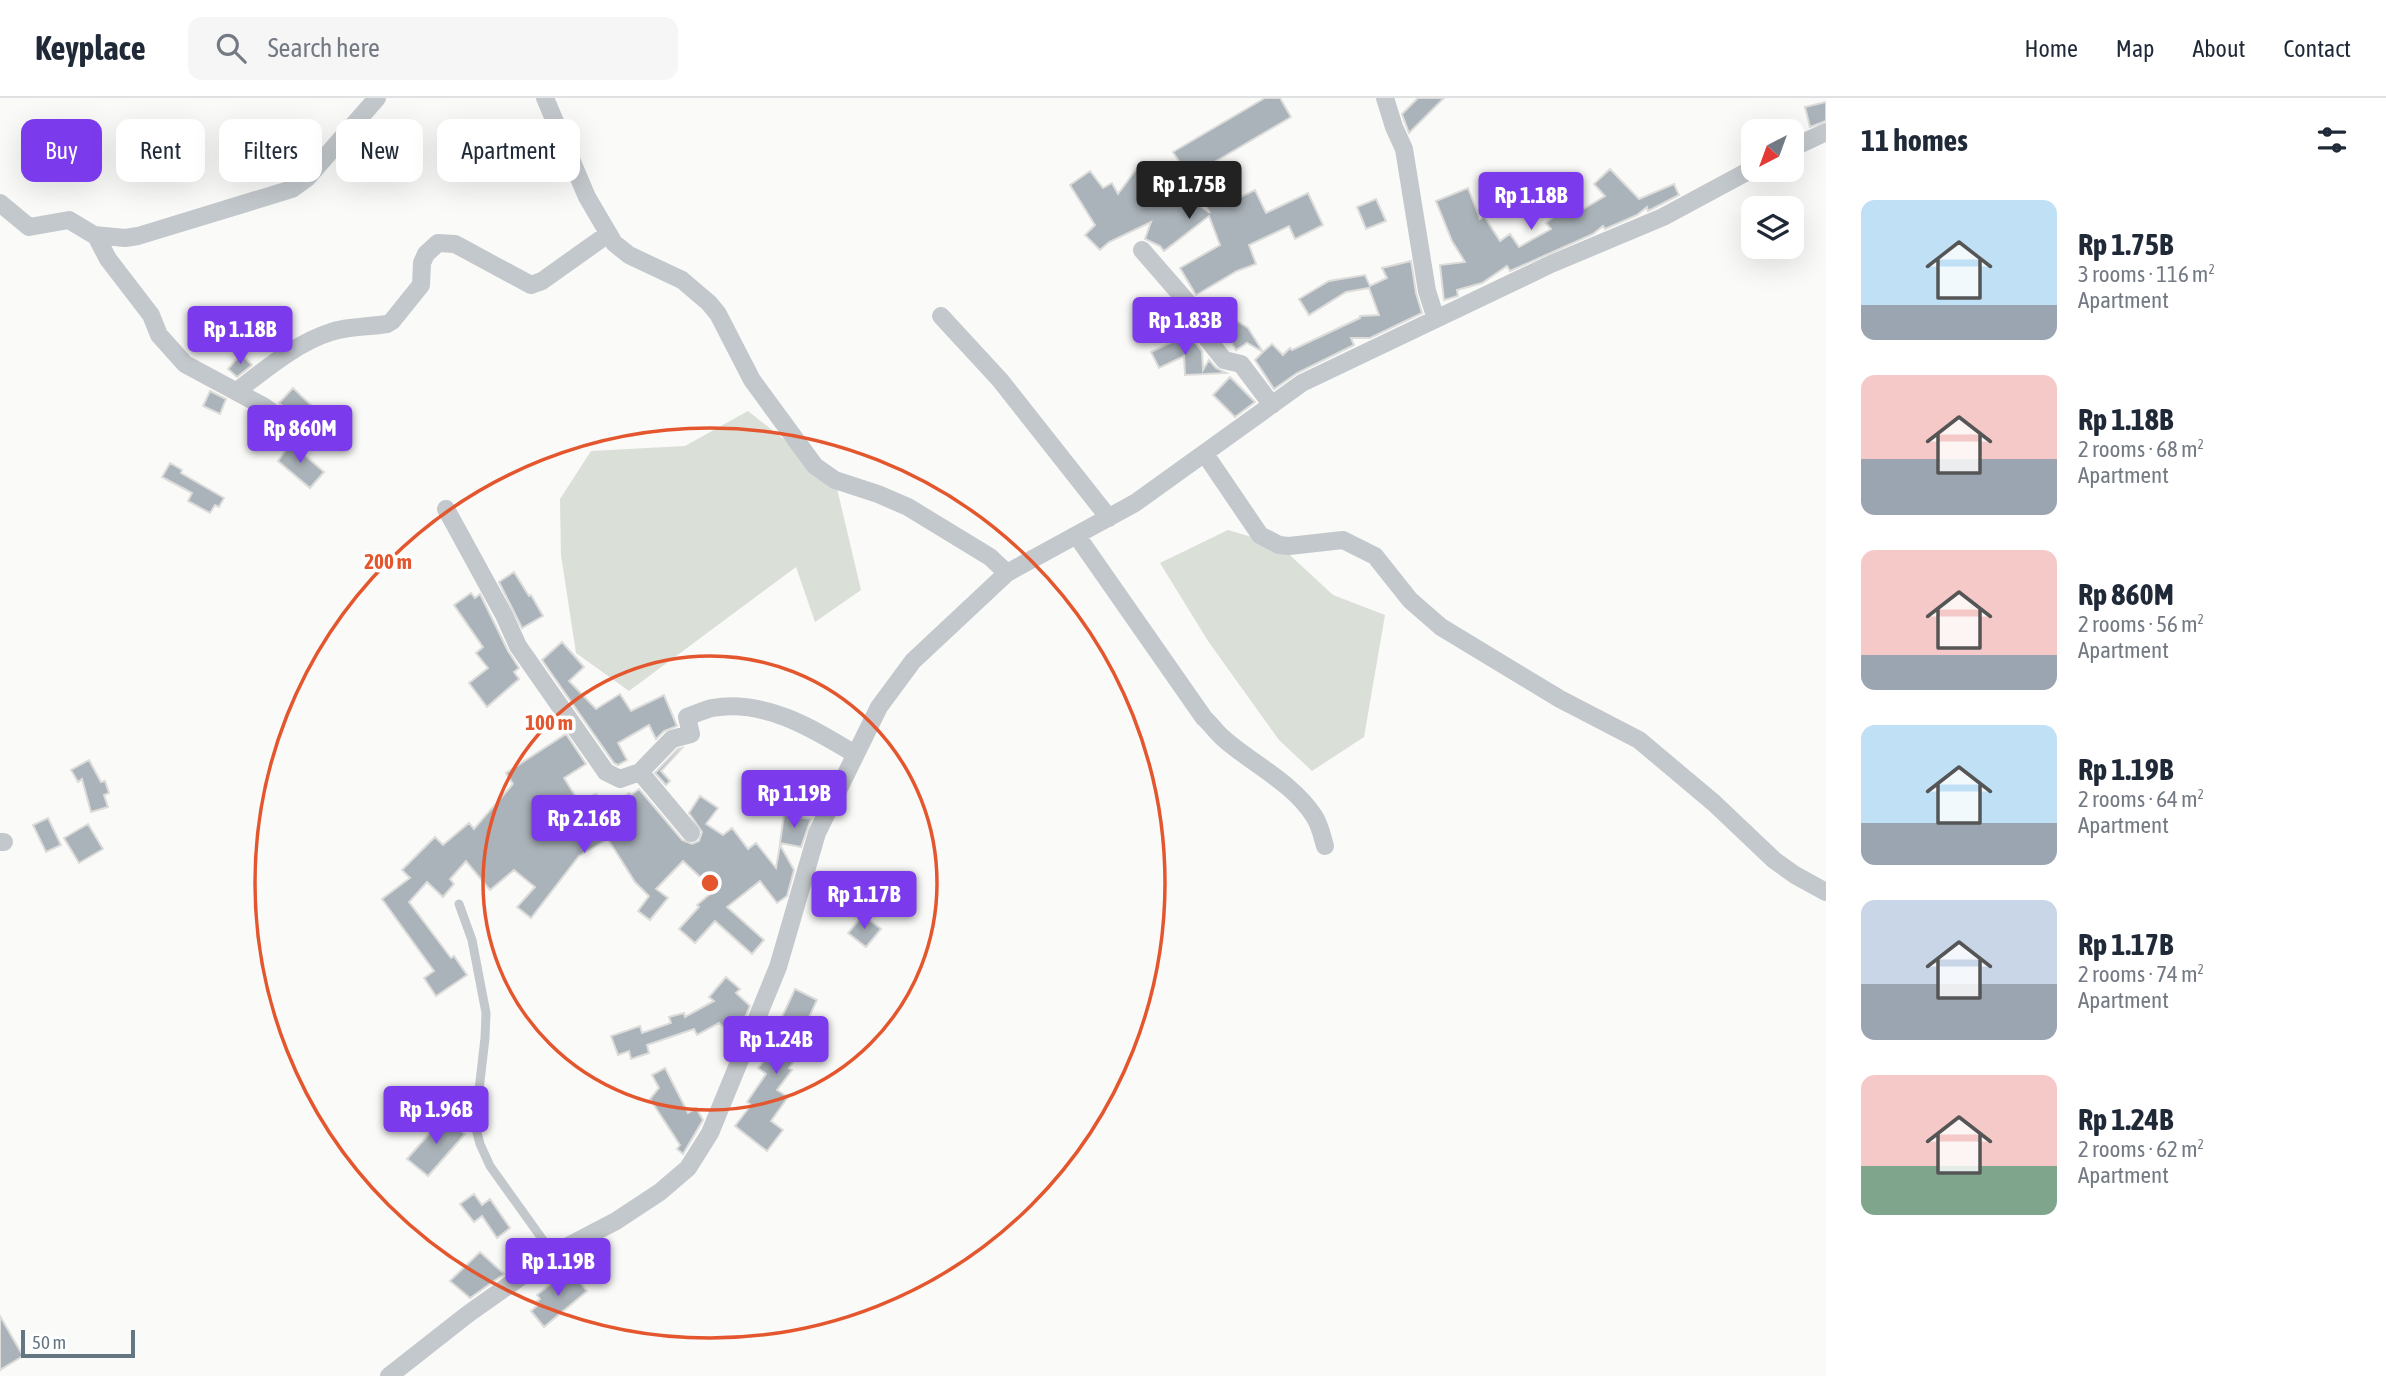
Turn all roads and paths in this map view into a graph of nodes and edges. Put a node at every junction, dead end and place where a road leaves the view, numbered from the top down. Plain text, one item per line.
1 (377, 98) edge
2 (545, 98) edge
3 (1385, 98) edge
4 (1826, 132) edge
5 (1804, 142) edge
6 (1741, 174) edge
7 (0, 203) edge
8 (608, 234) junction
9 (96, 236) junction
10 (1142, 250) dead end
11 (941, 316) dead end
12 (1436, 319) junction
13 (237, 391) junction
14 (1272, 405) junction
15 (306, 436) dead end
16 (1205, 454) junction
17 (446, 509) dead end
18 (1109, 518) junction
19 (1077, 536) junction
20 (1007, 573) junction
21 (855, 754) junction
22 (640, 772) junction
23 (691, 833) dead end
24 (1325, 846) dead end
25 (1826, 892) edge
26 (459, 904) dead end
27 (553, 1254) junction
28 (389, 1376) edge

1 - 9 street
2 - 8 street
3 - 12 street
4 - 5 street
6 - 12 street
7 - 9 street
8 - 13 street
8 - 20 street
9 - 13 street
10 - 14 street
11 - 18 street
12 - 14 street
13 - 15 street
14 - 16 street
16 - 18 street
16 - 25 street
17 - 22 street
18 - 19 street
19 - 20 street
19 - 24 street
20 - 21 street
21 - 22 street
21 - 27 street
22 - 23 street
26 - 27 lane
27 - 28 street

